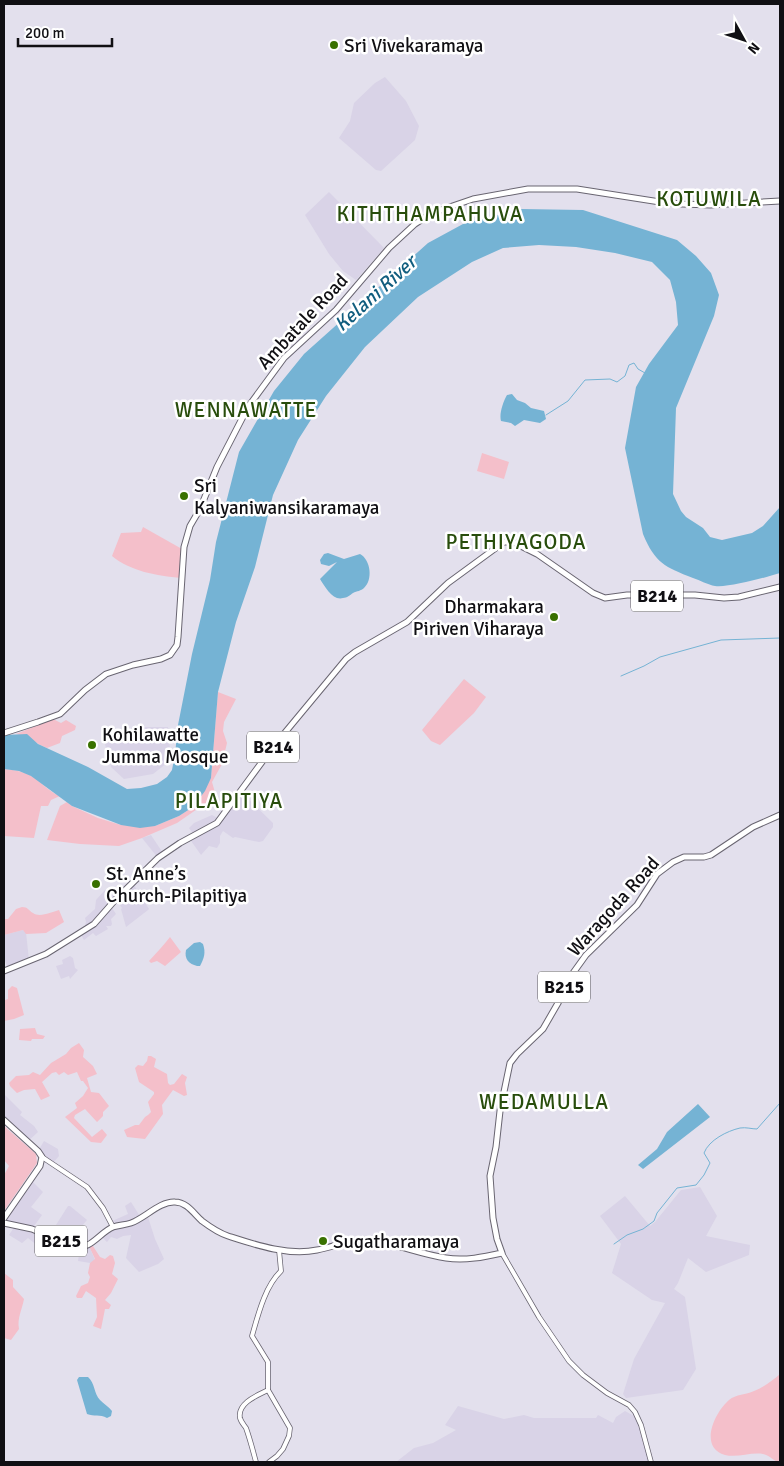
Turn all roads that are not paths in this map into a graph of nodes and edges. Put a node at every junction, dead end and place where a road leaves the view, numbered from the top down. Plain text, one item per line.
1 (780, 201) edge
2 (780, 587) edge
3 (4, 733) edge
4 (780, 815) edge
5 (4, 971) edge
6 (4, 1120) edge
7 (42, 1157) junction
8 (4, 1218) edge
9 (4, 1223) edge
10 (113, 1227) junction
11 (279, 1250) junction
12 (502, 1253) junction
13 (268, 1390) junction
14 (256, 1462) edge
15 (269, 1462) edge
16 (651, 1462) edge

1 - 3 main road, Ambatale Road
2 - 5 main road, B214
4 - 12 main road, Waragoda Road / B215
6 - 7 main road
7 - 8 main road
7 - 10 street
9 - 10 main road, B215
10 - 11 main road, B215
11 - 12 main road, B215
11 - 13 street
12 - 16 street
13 - 14 street
13 - 15 street

